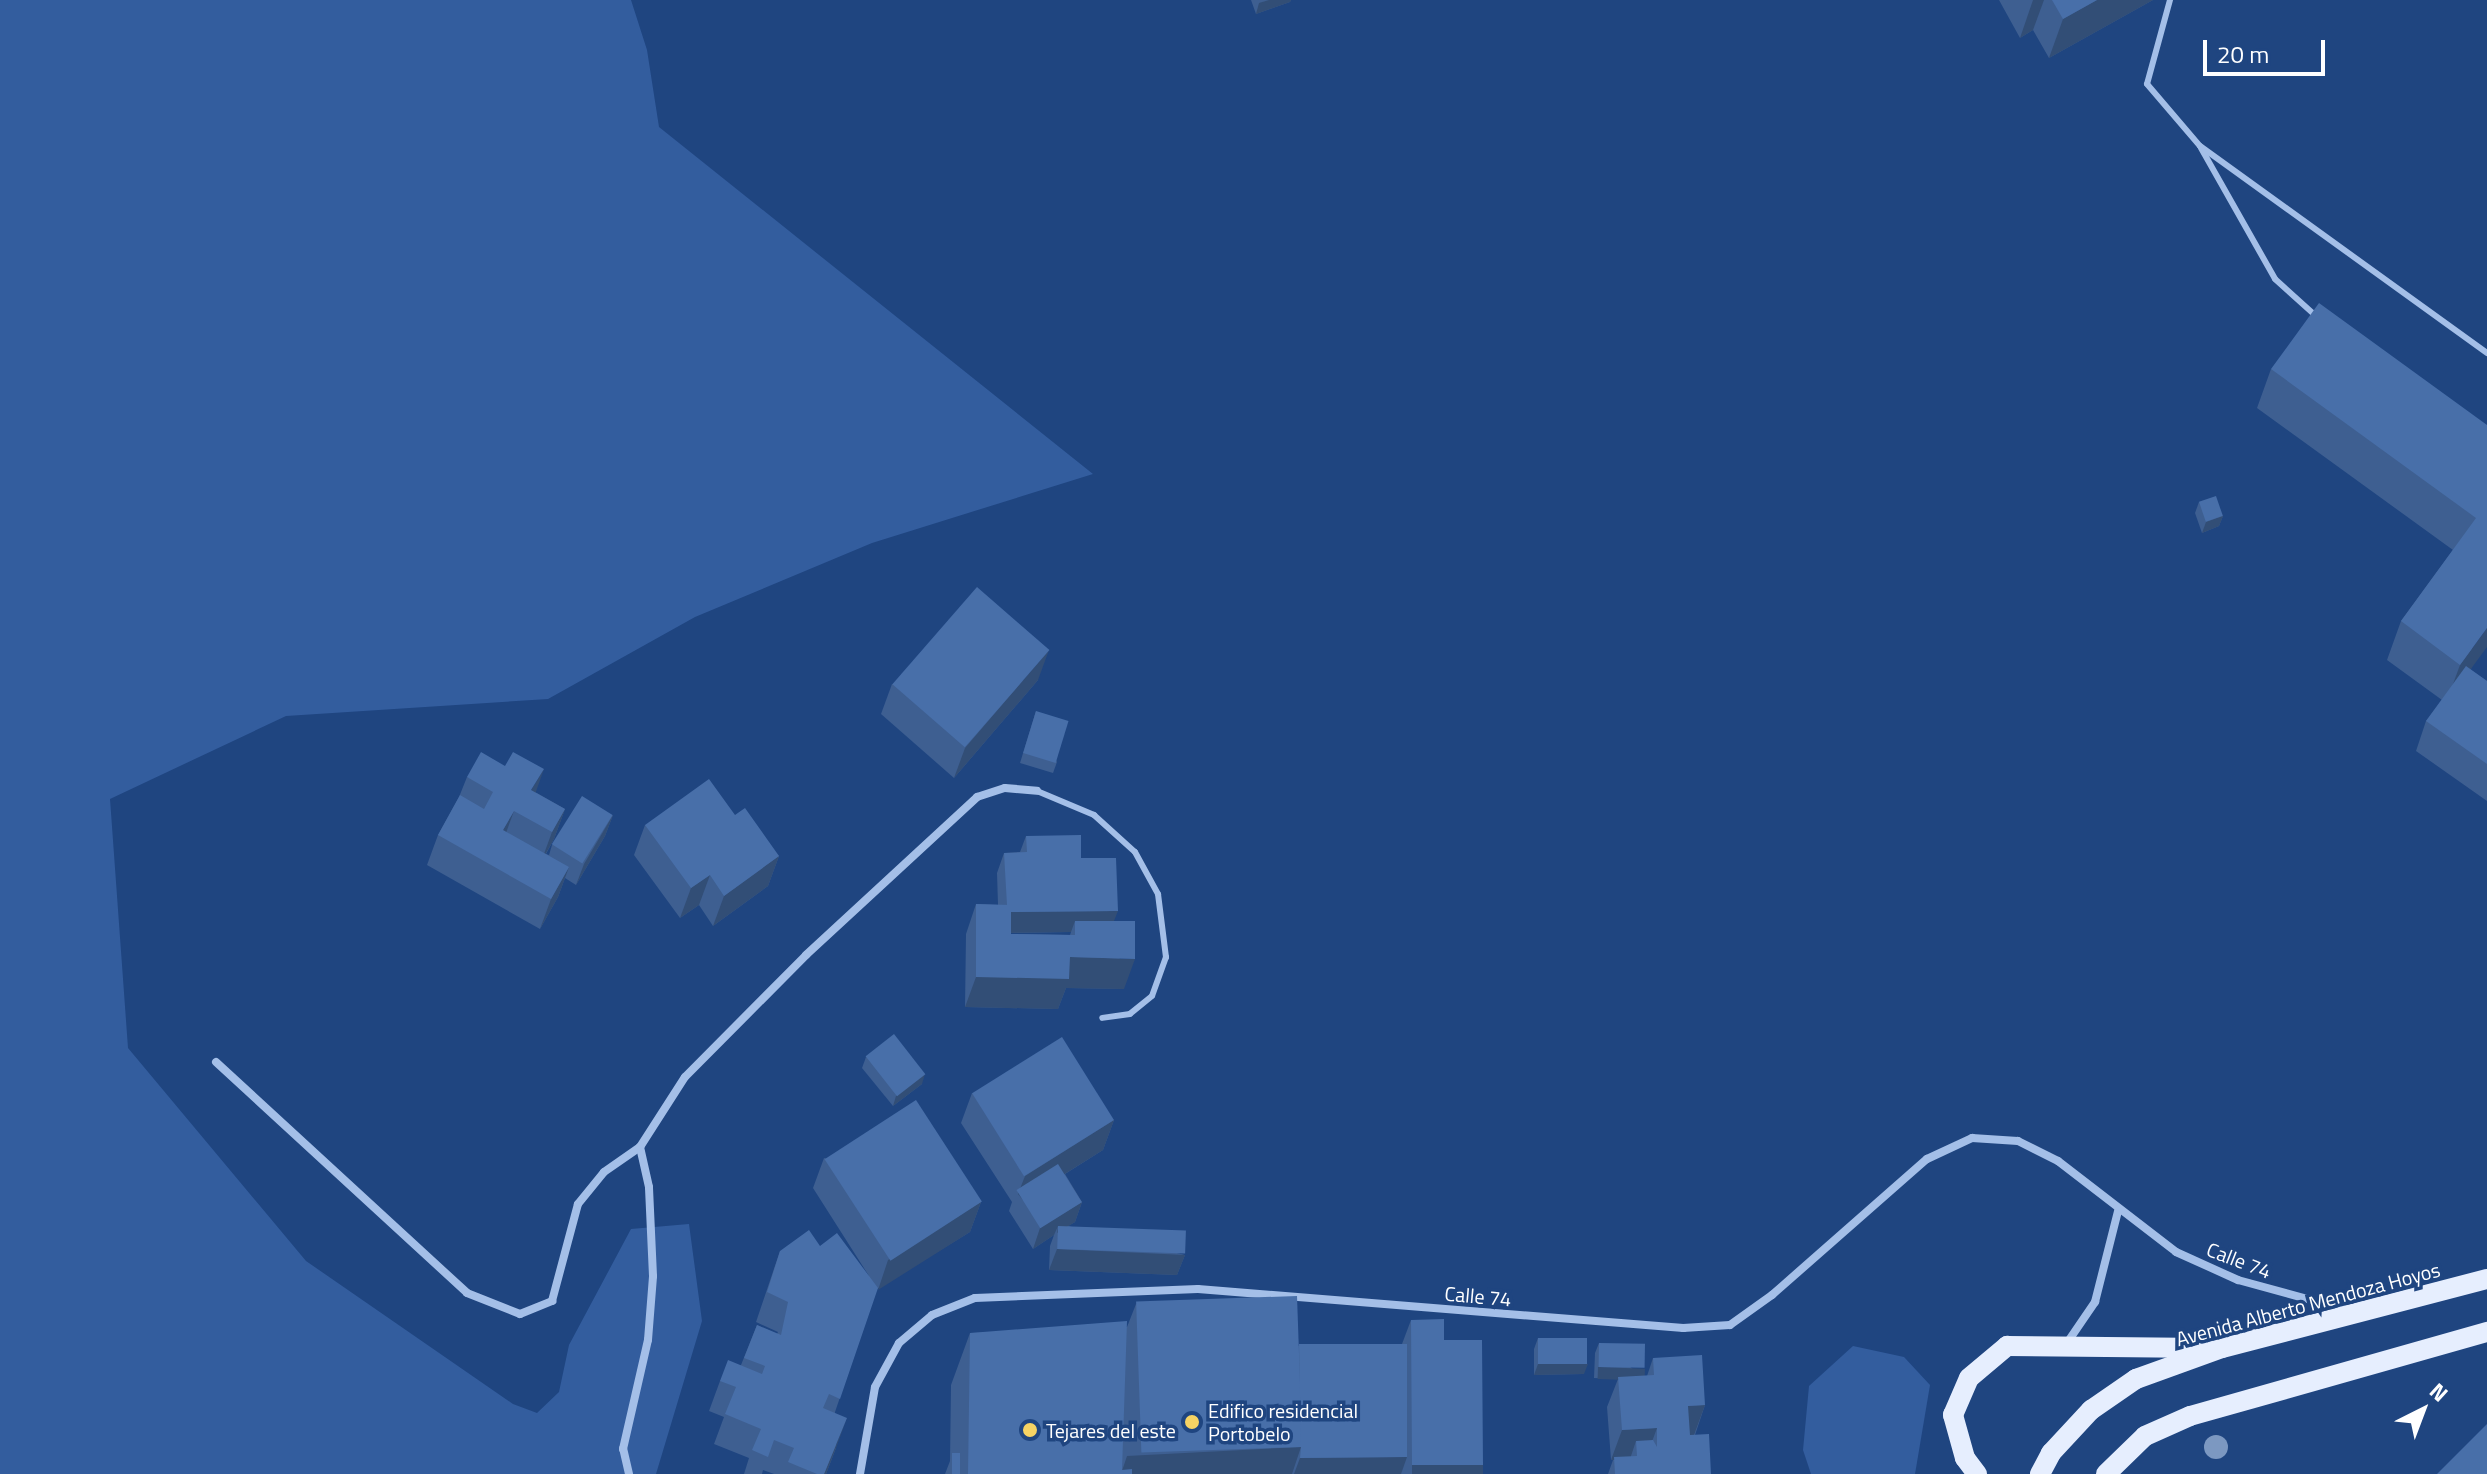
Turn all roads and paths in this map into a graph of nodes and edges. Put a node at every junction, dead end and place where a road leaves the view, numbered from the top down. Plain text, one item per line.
1 (2170, 0) edge
2 (2200, 146) junction
3 (2321, 321) edge
4 (2487, 353) edge
5 (1037, 791) joint
6 (1102, 1018) dead end
7 (216, 1062) dead end
8 (640, 1147) junction
9 (2118, 1211) junction
10 (2487, 1279) edge
11 (2360, 1313) junction
12 (2487, 1332) edge
13 (2065, 1347) junction
14 (2222, 1348) junction
15 (629, 1474) edge
16 (860, 1474) edge
17 (1977, 1474) edge
18 (2040, 1474) edge
19 (2106, 1474) edge

1 - 2 lane
2 - 3 lane
2 - 4 lane
5 - 6 lane
5 - 8 street
7 - 8 street
8 - 15 street
9 - 11 street, Calle 74
9 - 13 street
9 - 16 street, Calle 74
10 - 11 main road, Avenida Alberto Mendoza Hoyos
11 - 14 main road, Avenida Alberto Mendoza Hoyos
12 - 19 main road
13 - 14 main road
13 - 17 main road
14 - 18 main road, Avenida Alberto Mendoza Hoyos

